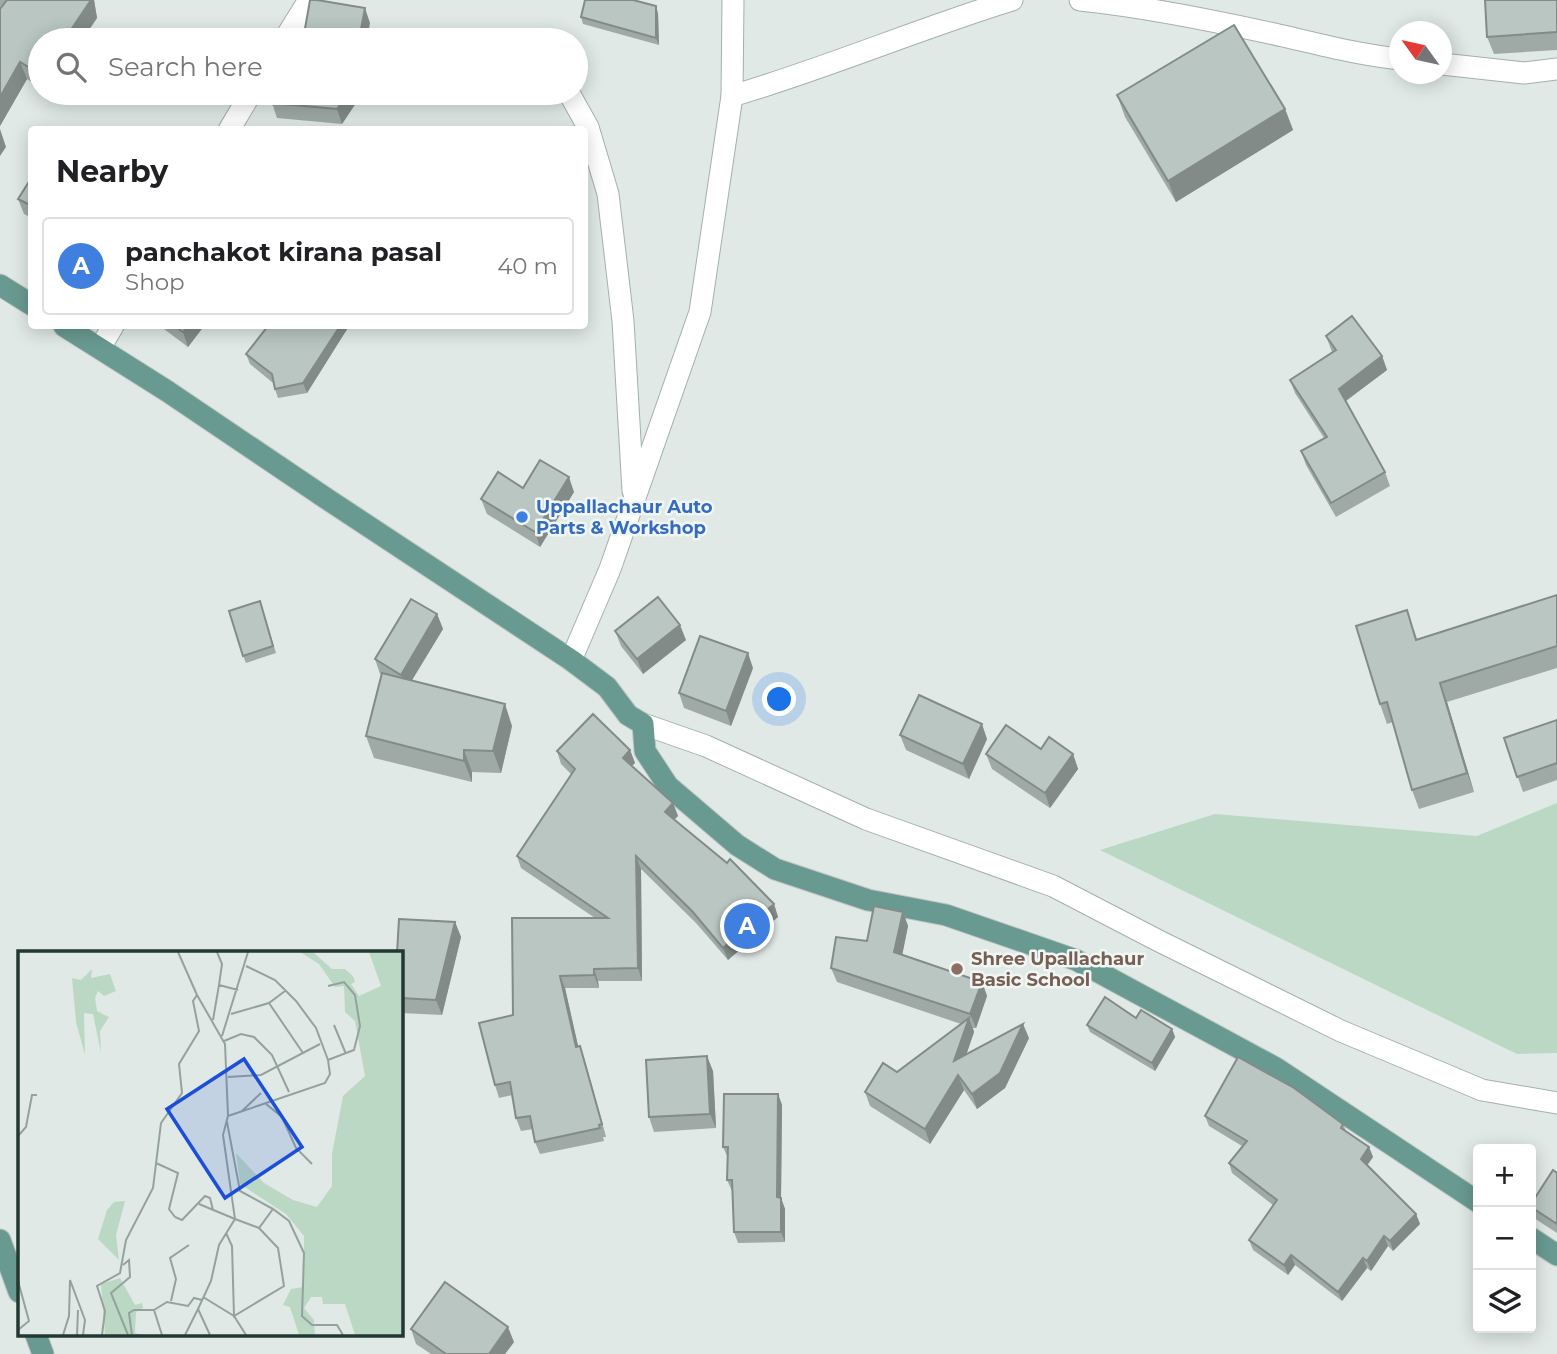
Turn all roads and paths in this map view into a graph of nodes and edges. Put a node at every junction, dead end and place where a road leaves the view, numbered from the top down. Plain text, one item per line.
1 (309, 0) edge
2 (733, 0) edge
3 (1012, 0) edge
4 (1080, 0) edge
5 (292, 28) edge
6 (1389, 58) edge
7 (1452, 65) edge
8 (1557, 69) edge
9 (733, 96) junction
10 (244, 105) edge
11 (576, 105) edge
12 (231, 126) edge
13 (587, 126) edge
14 (588, 127) edge
15 (0, 285) edge
16 (28, 302) edge
17 (69, 329) edge
18 (111, 329) edge
19 (100, 348) junction
20 (634, 504) junction
21 (571, 660) junction
22 (643, 724) junction
23 (1557, 1103) edge
24 (1473, 1199) edge
25 (0, 1240) edge
26 (1536, 1241) edge
27 (1557, 1255) edge
28 (18, 1289) edge
29 (36, 1336) edge
30 (43, 1354) edge

1 - 5 street
2 - 9 street
3 - 9 street
4 - 6 street
7 - 8 street
9 - 20 street
10 - 12 street
11 - 13 street
14 - 20 street
15 - 16 main road
17 - 19 main road
18 - 19 street
19 - 21 main road
20 - 21 street
21 - 22 main road
22 - 23 street
22 - 24 main road
25 - 28 main road
26 - 27 main road
29 - 30 main road

